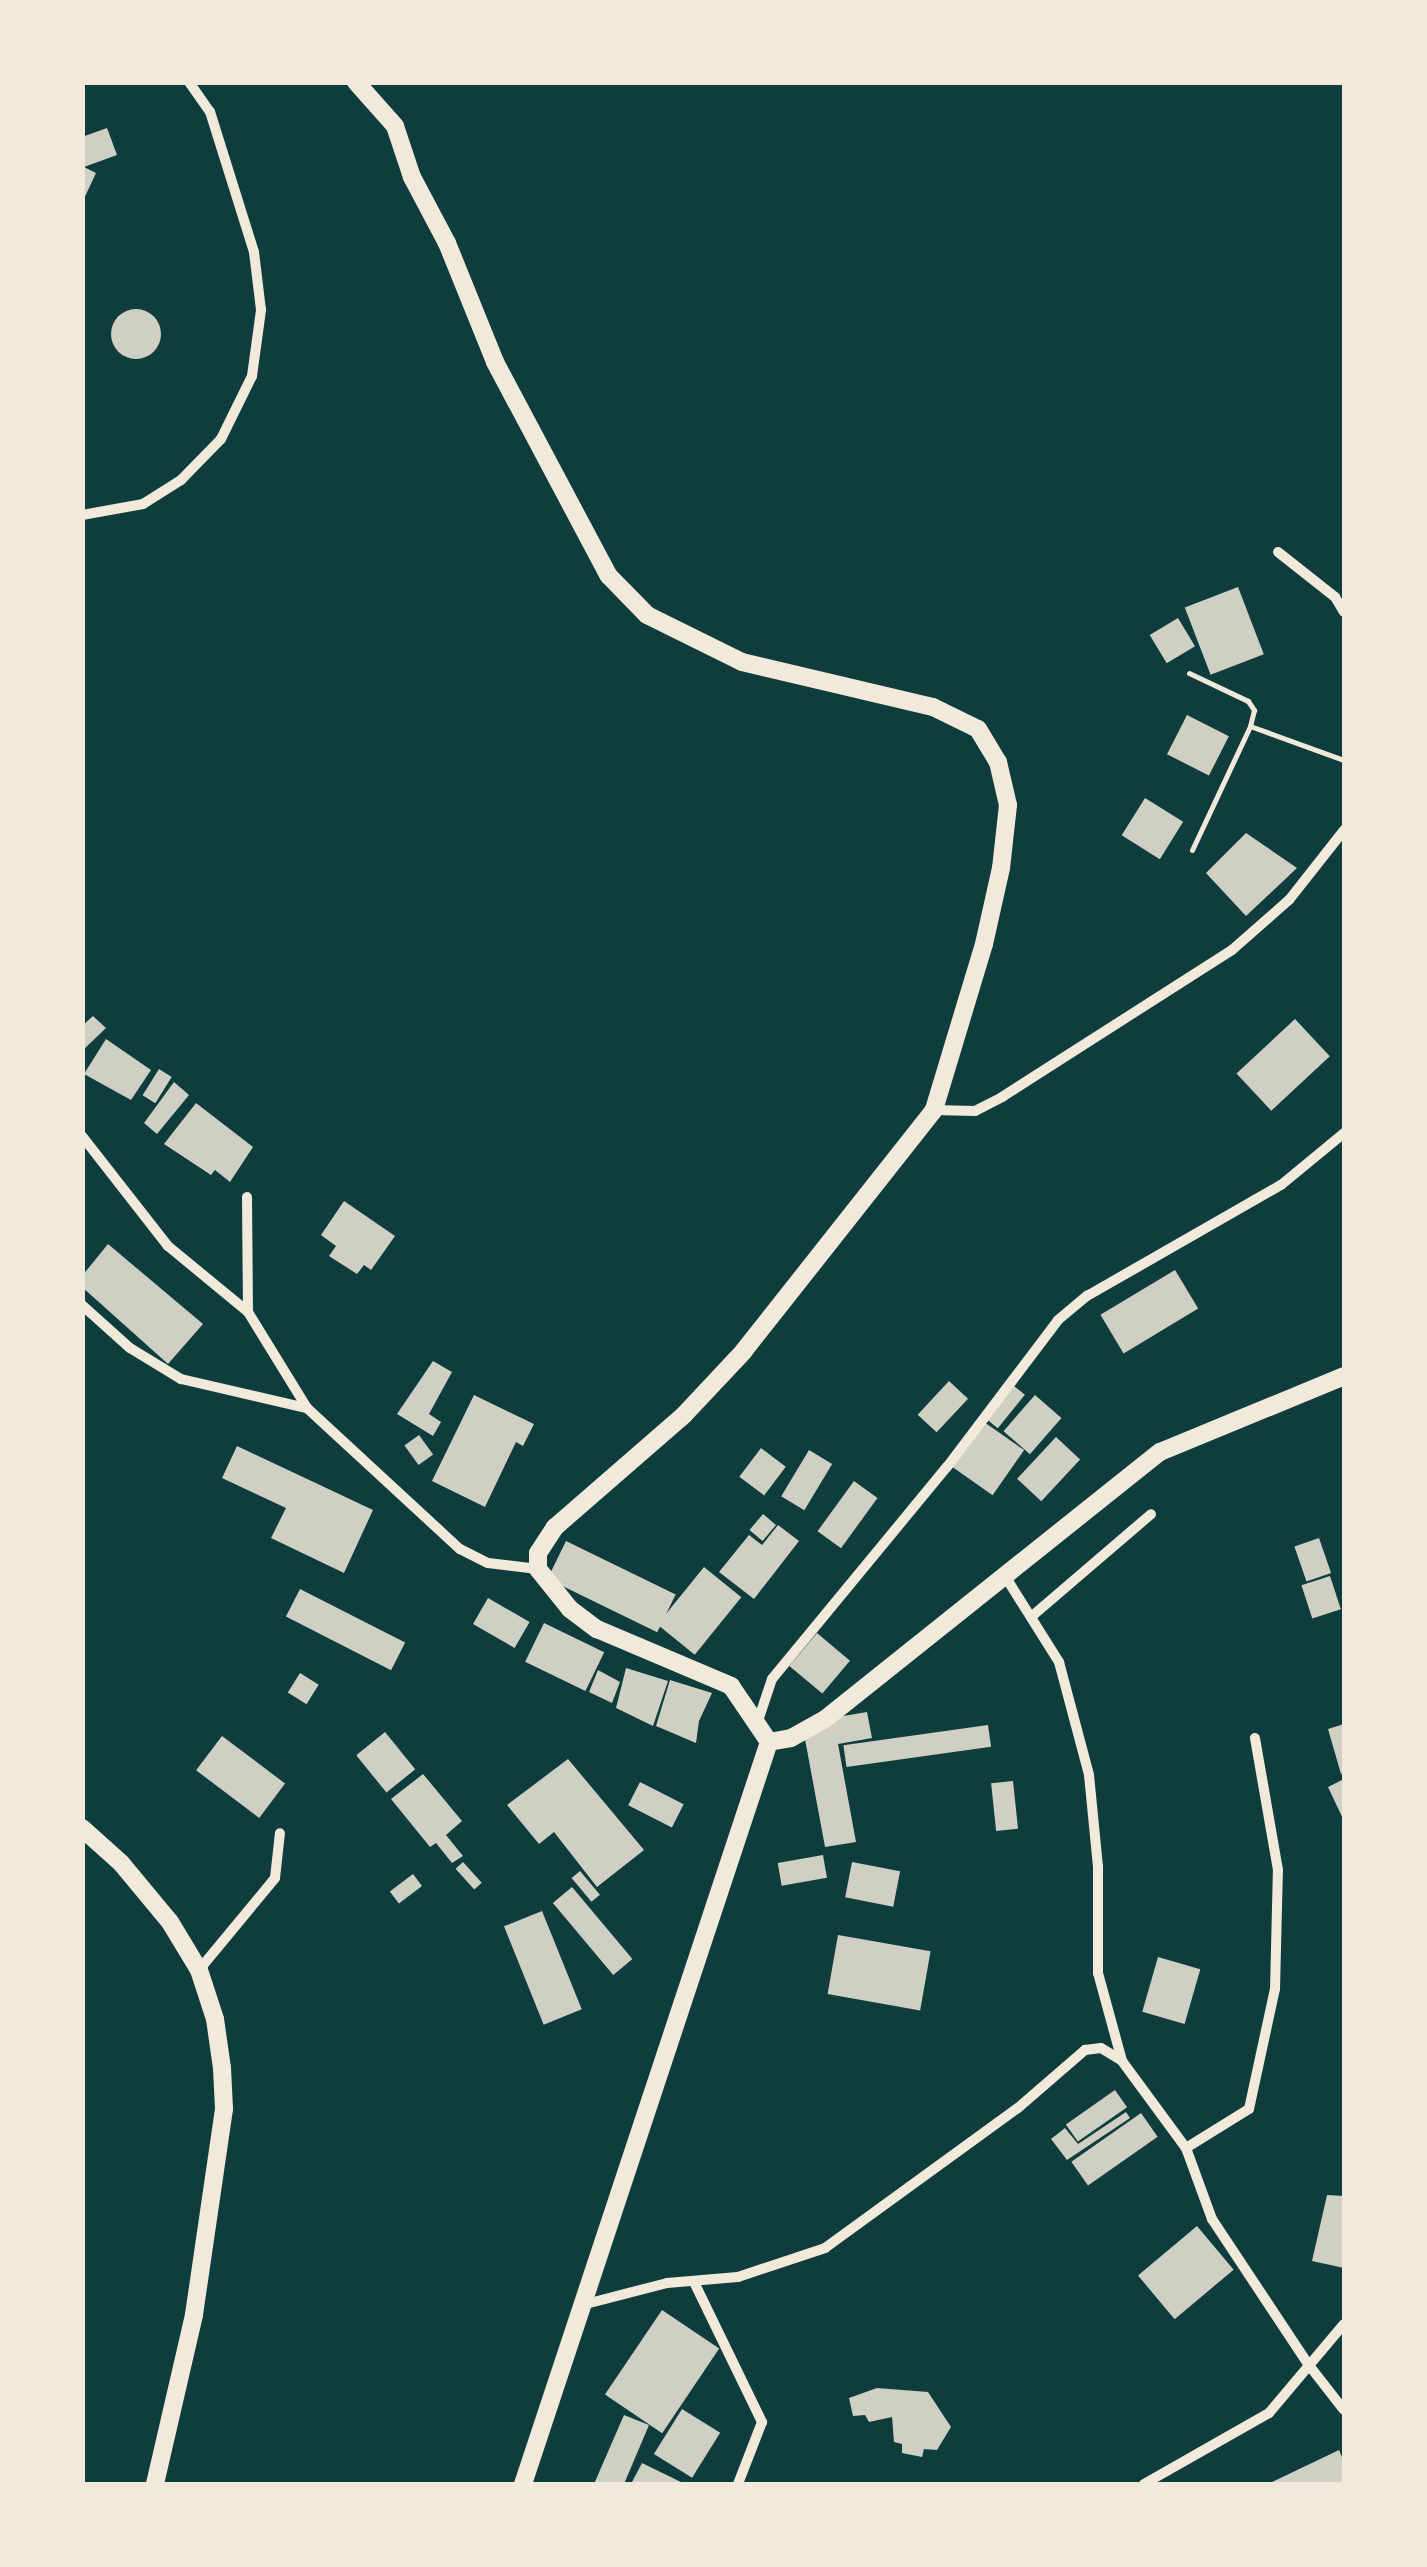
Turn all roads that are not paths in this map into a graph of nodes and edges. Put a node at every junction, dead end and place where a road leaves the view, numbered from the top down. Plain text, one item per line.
1 (188, 82) edge
2 (356, 82) edge
3 (85, 515) edge
4 (1278, 552) dead end
5 (1344, 612) edge
6 (1344, 830) edge
7 (934, 1110) junction
8 (1344, 1133) edge
9 (82, 1136) edge
10 (247, 1197) dead end
11 (82, 1305) edge
12 (248, 1312) junction
13 (1344, 1376) edge
14 (307, 1408) junction
15 (1151, 1514) dead end
16 (538, 1570) junction
17 (1005, 1576) junction
18 (1031, 1617) junction
19 (758, 1720) junction
20 (1256, 1738) dead end
21 (769, 1742) junction
22 (82, 1828) edge
23 (280, 1833) dead end
24 (199, 1970) junction
25 (1122, 2061) junction
26 (1186, 2148) junction
27 (694, 2282) junction
28 (582, 2306) junction
29 (1344, 2324) edge
30 (1308, 2364) junction
31 (1344, 2410) edge
32 (155, 2484) edge
33 (524, 2484) edge
34 (738, 2484) edge
35 (1144, 2484) edge

1 - 3 street
2 - 7 street
4 - 5 street
6 - 7 street
7 - 16 street
8 - 19 street
9 - 12 street
10 - 12 street
11 - 14 street
12 - 14 street
13 - 17 street
14 - 16 street
15 - 18 street
16 - 19 street
17 - 18 street
17 - 21 street
18 - 25 street
19 - 21 street
20 - 26 street
21 - 28 street
22 - 24 street
23 - 24 street
24 - 32 street
25 - 26 street
25 - 27 street
26 - 30 street
27 - 28 street
27 - 34 street
28 - 33 street
29 - 30 street
30 - 31 street
30 - 35 street

